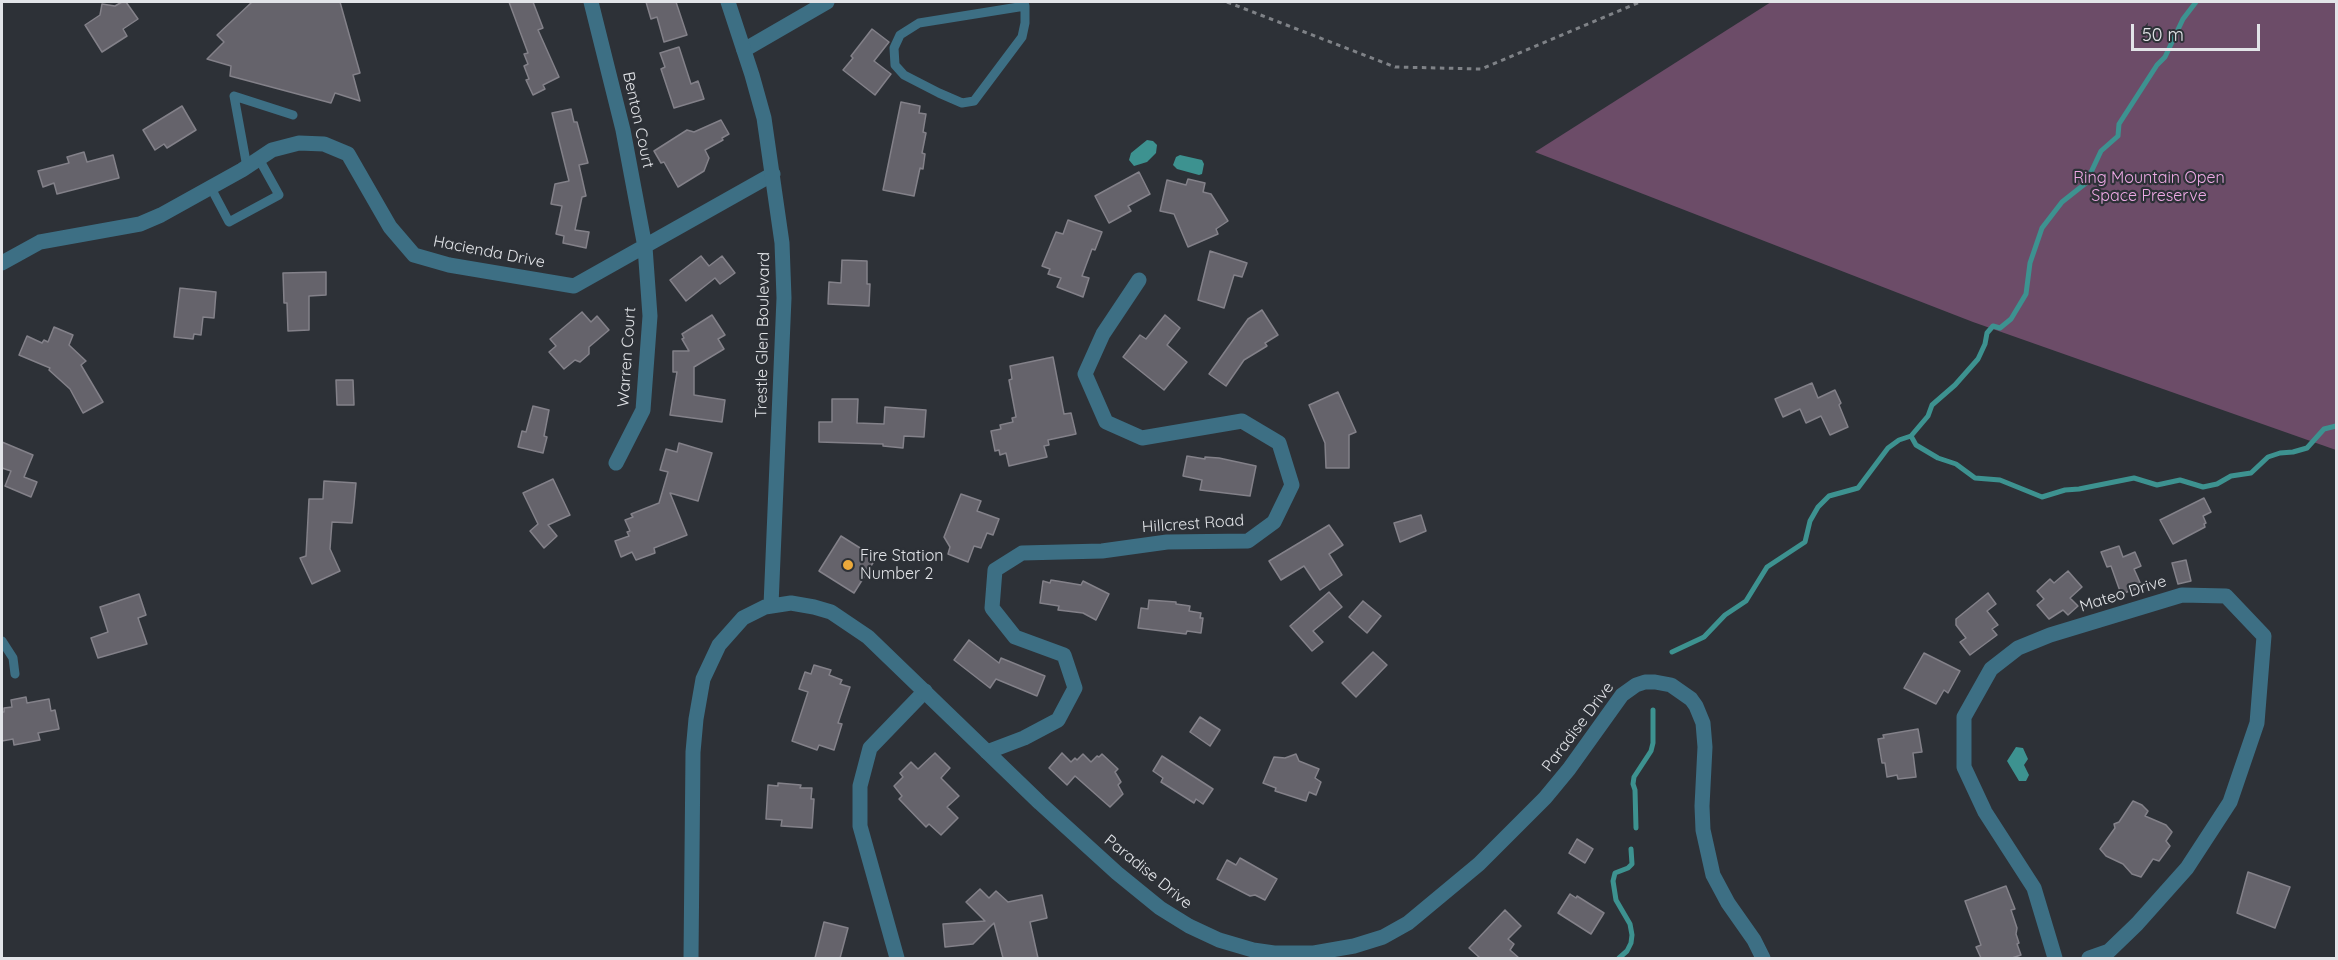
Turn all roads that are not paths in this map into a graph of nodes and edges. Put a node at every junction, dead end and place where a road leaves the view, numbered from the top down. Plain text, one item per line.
1 (591, 2) edge
2 (728, 2) edge
3 (827, 2) edge
4 (1025, 4) edge
5 (744, 50) junction
6 (293, 115) dead end
7 (253, 163) junction
8 (773, 174) junction
9 (211, 188) junction
10 (645, 248) junction
11 (2, 263) edge
12 (1139, 280) dead end
13 (616, 463) dead end
14 (771, 605) junction
15 (2, 641) edge
16 (15, 674) dead end
17 (925, 691) junction
18 (987, 752) junction
19 (691, 958) edge
20 (897, 958) edge
21 (1763, 958) edge
22 (2055, 958) edge
23 (2089, 958) edge

1 - 10 street, Benton Court
2 - 5 street, Trestle Glen Boulevard
3 - 5 street
4 - 4 lane
5 - 8 street, Trestle Glen Boulevard
6 - 7 lane
7 - 9 street, Hacienda Drive
7 - 9 lane
7 - 10 street, Hacienda Drive
8 - 10 street, Hacienda Drive
8 - 14 street, Trestle Glen Boulevard
9 - 11 street, Hacienda Drive
10 - 13 street, Warren Court
12 - 18 street, Hillcrest Road
14 - 17 street, Paradise Drive
14 - 19 street, Paradise Drive
15 - 16 lane
17 - 18 street, Paradise Drive
17 - 20 street
18 - 21 street, Paradise Drive
22 - 23 street, Mateo Drive

